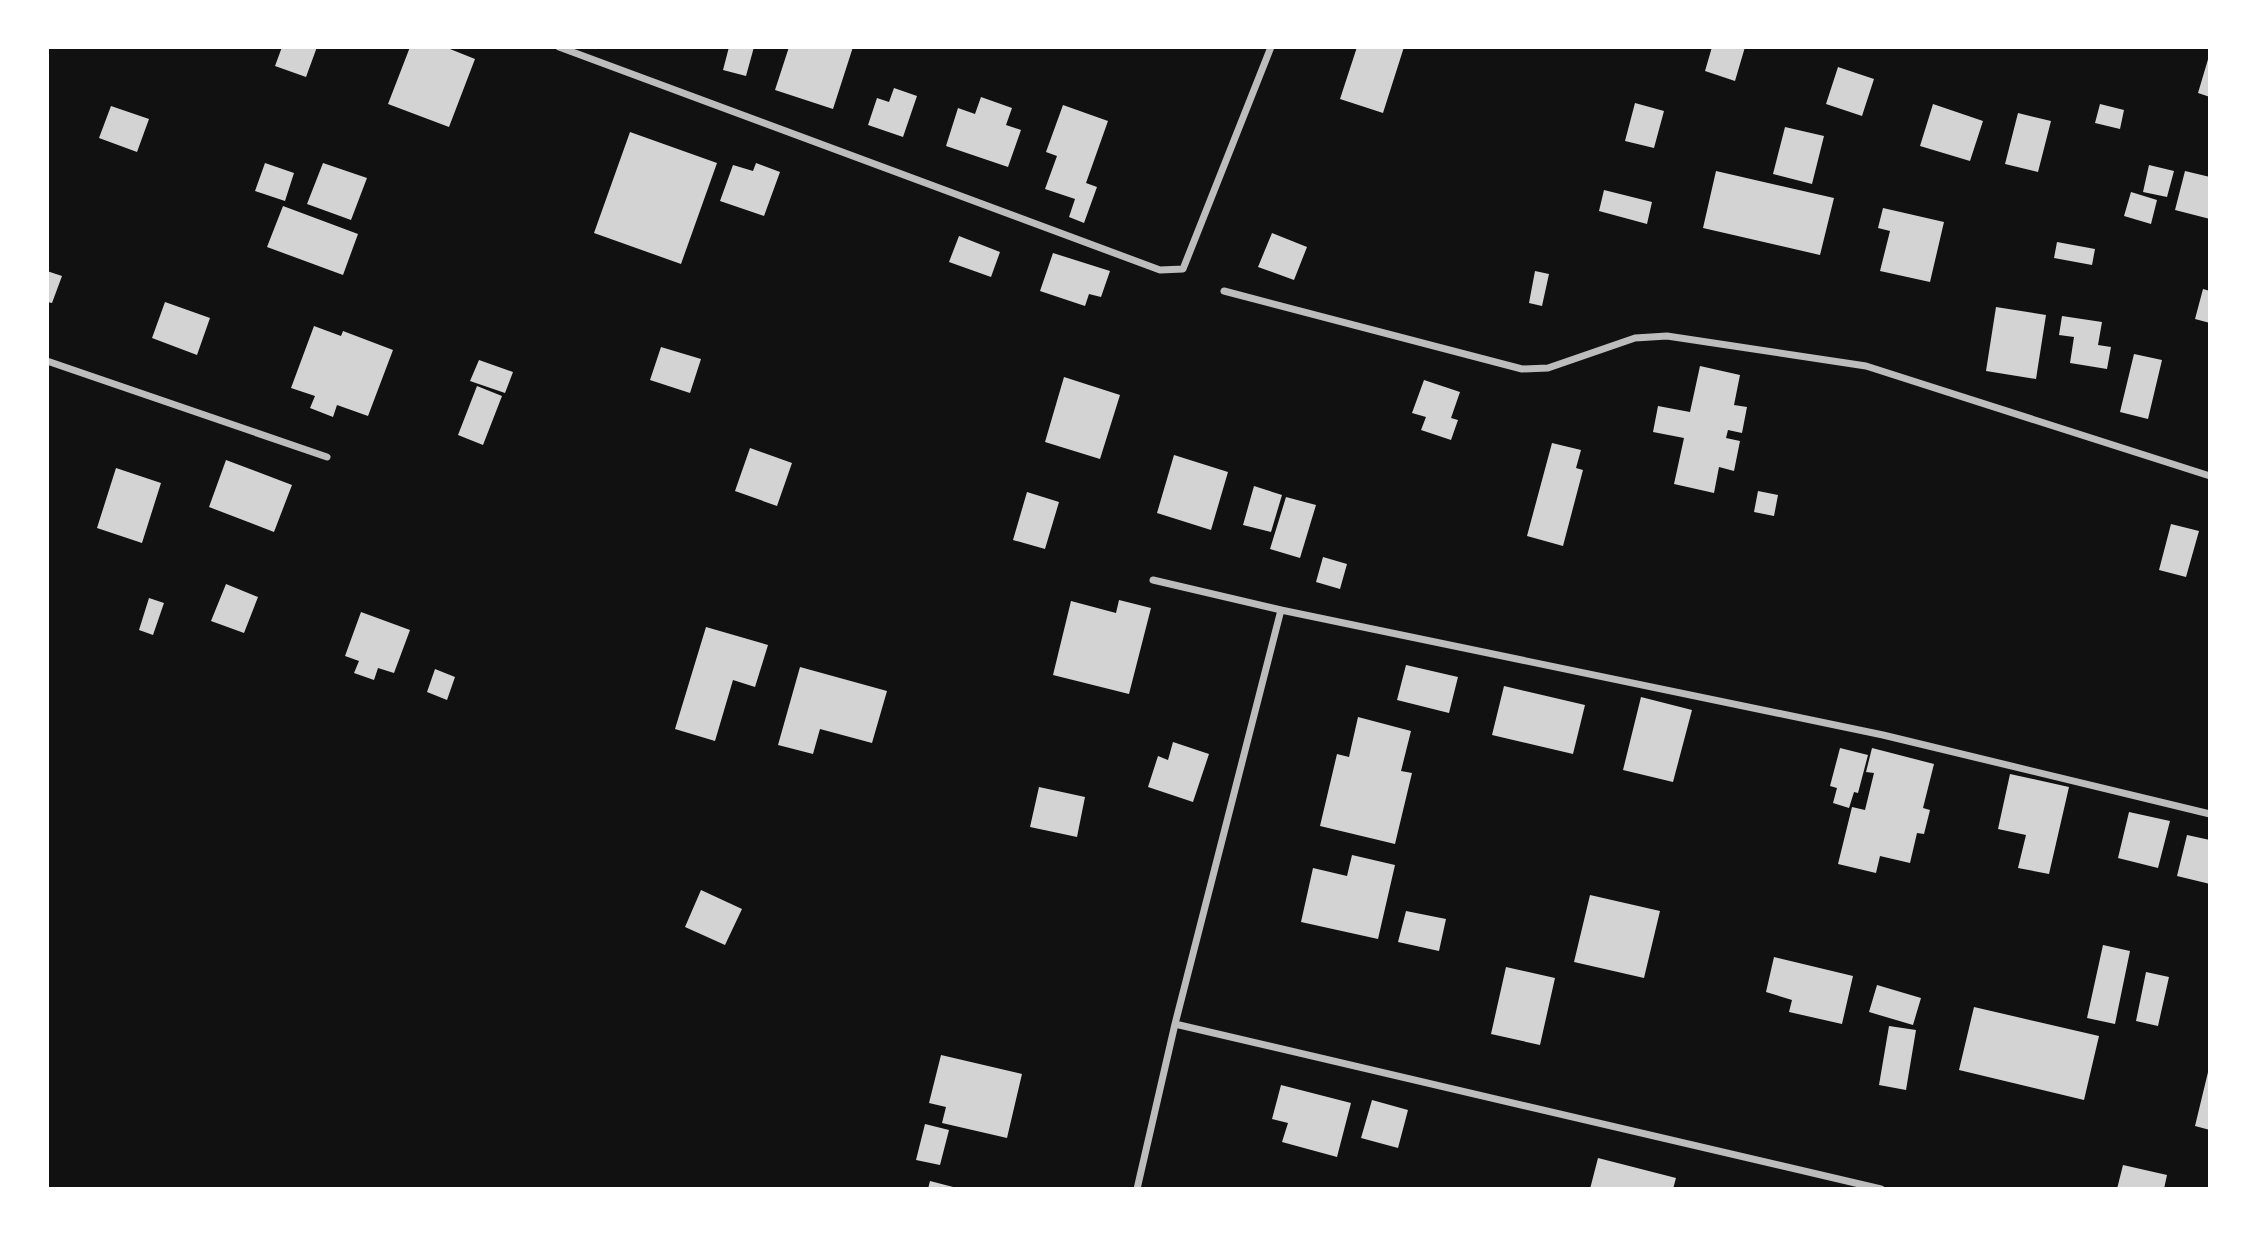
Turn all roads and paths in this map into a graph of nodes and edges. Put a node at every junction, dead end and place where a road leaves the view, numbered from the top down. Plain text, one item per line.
1 (559, 47) edge
2 (1271, 47) edge
3 (1224, 291) dead end
4 (47, 361) edge
5 (327, 457) dead end
6 (2210, 476) edge
7 (1153, 580) dead end
8 (1282, 610) junction
9 (2210, 814) edge
10 (1175, 1024) junction
11 (1137, 1189) edge
12 (1881, 1189) edge

1 - 2 street
3 - 6 street
4 - 5 street
7 - 8 street
8 - 9 street
8 - 10 street
10 - 11 street
10 - 12 street

